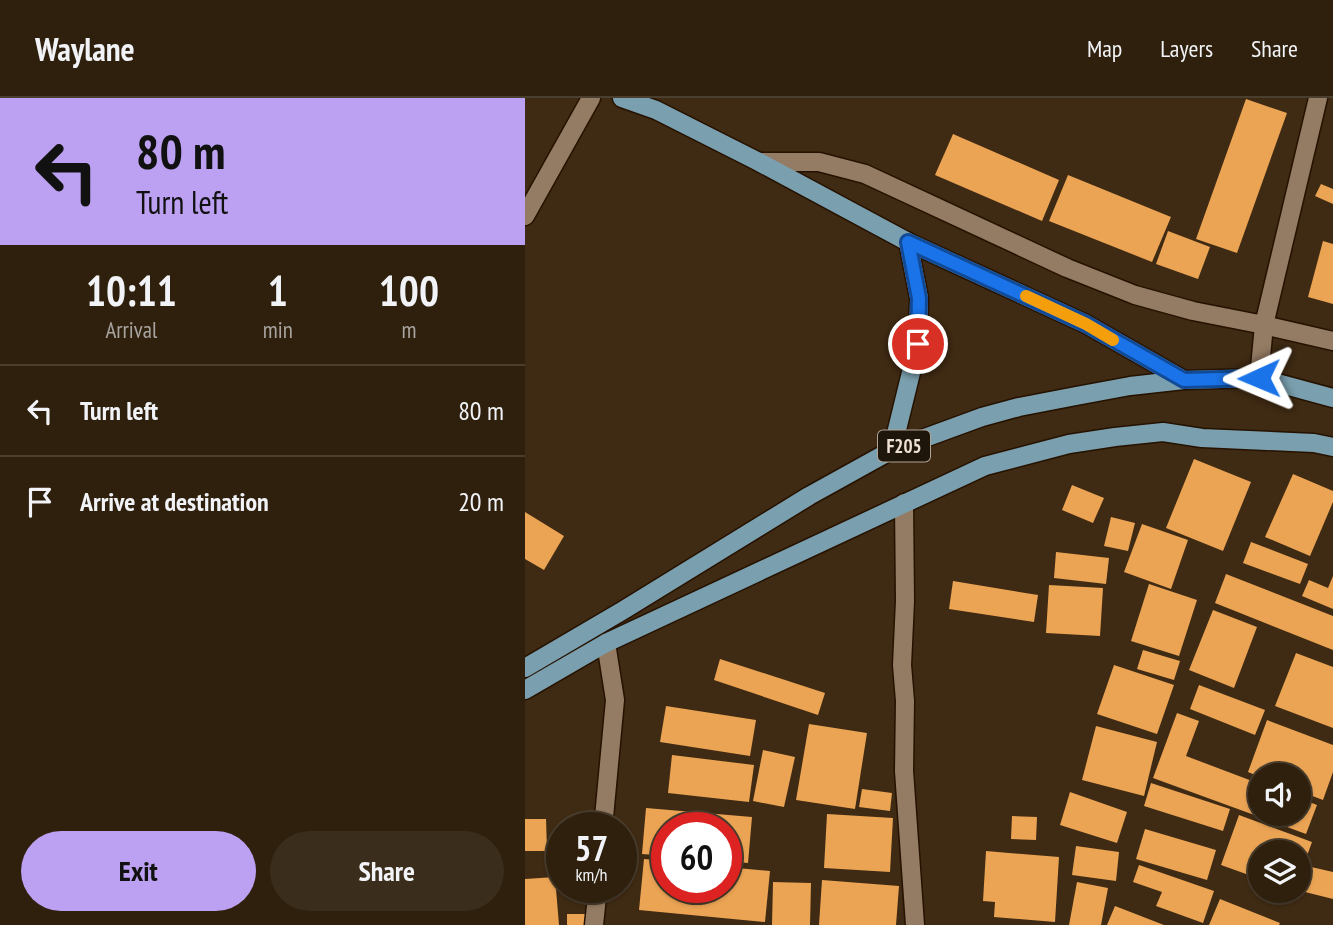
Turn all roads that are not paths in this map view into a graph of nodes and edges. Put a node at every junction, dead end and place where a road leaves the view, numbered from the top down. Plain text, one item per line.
1 (591, 98) edge
2 (622, 98) edge
3 (1318, 98) edge
4 (659, 104) edge
5 (759, 162) junction
6 (525, 216) edge
7 (908, 242) junction
8 (1264, 325) junction
9 (1333, 341) edge
10 (1259, 378) junction
11 (1184, 380) junction
12 (1333, 398) edge
13 (1333, 447) edge
14 (893, 450) junction
15 (904, 503) junction
16 (606, 643) junction
17 (525, 667) edge
18 (525, 690) edge
19 (605, 812) edge
20 (596, 903) edge
21 (594, 925) edge
22 (915, 925) edge

1 - 6 street
2 - 4 main road
3 - 8 street
4 - 5 main road
5 - 7 main road
5 - 8 street
7 - 11 main road
7 - 14 main road
8 - 9 street
8 - 10 street
10 - 11 main road, F205
10 - 12 main road, F205
11 - 14 main road, F205
13 - 15 main road, F205
14 - 17 main road, F205
15 - 16 main road, F205
15 - 22 street
16 - 18 main road, F205
16 - 19 street
20 - 21 street

